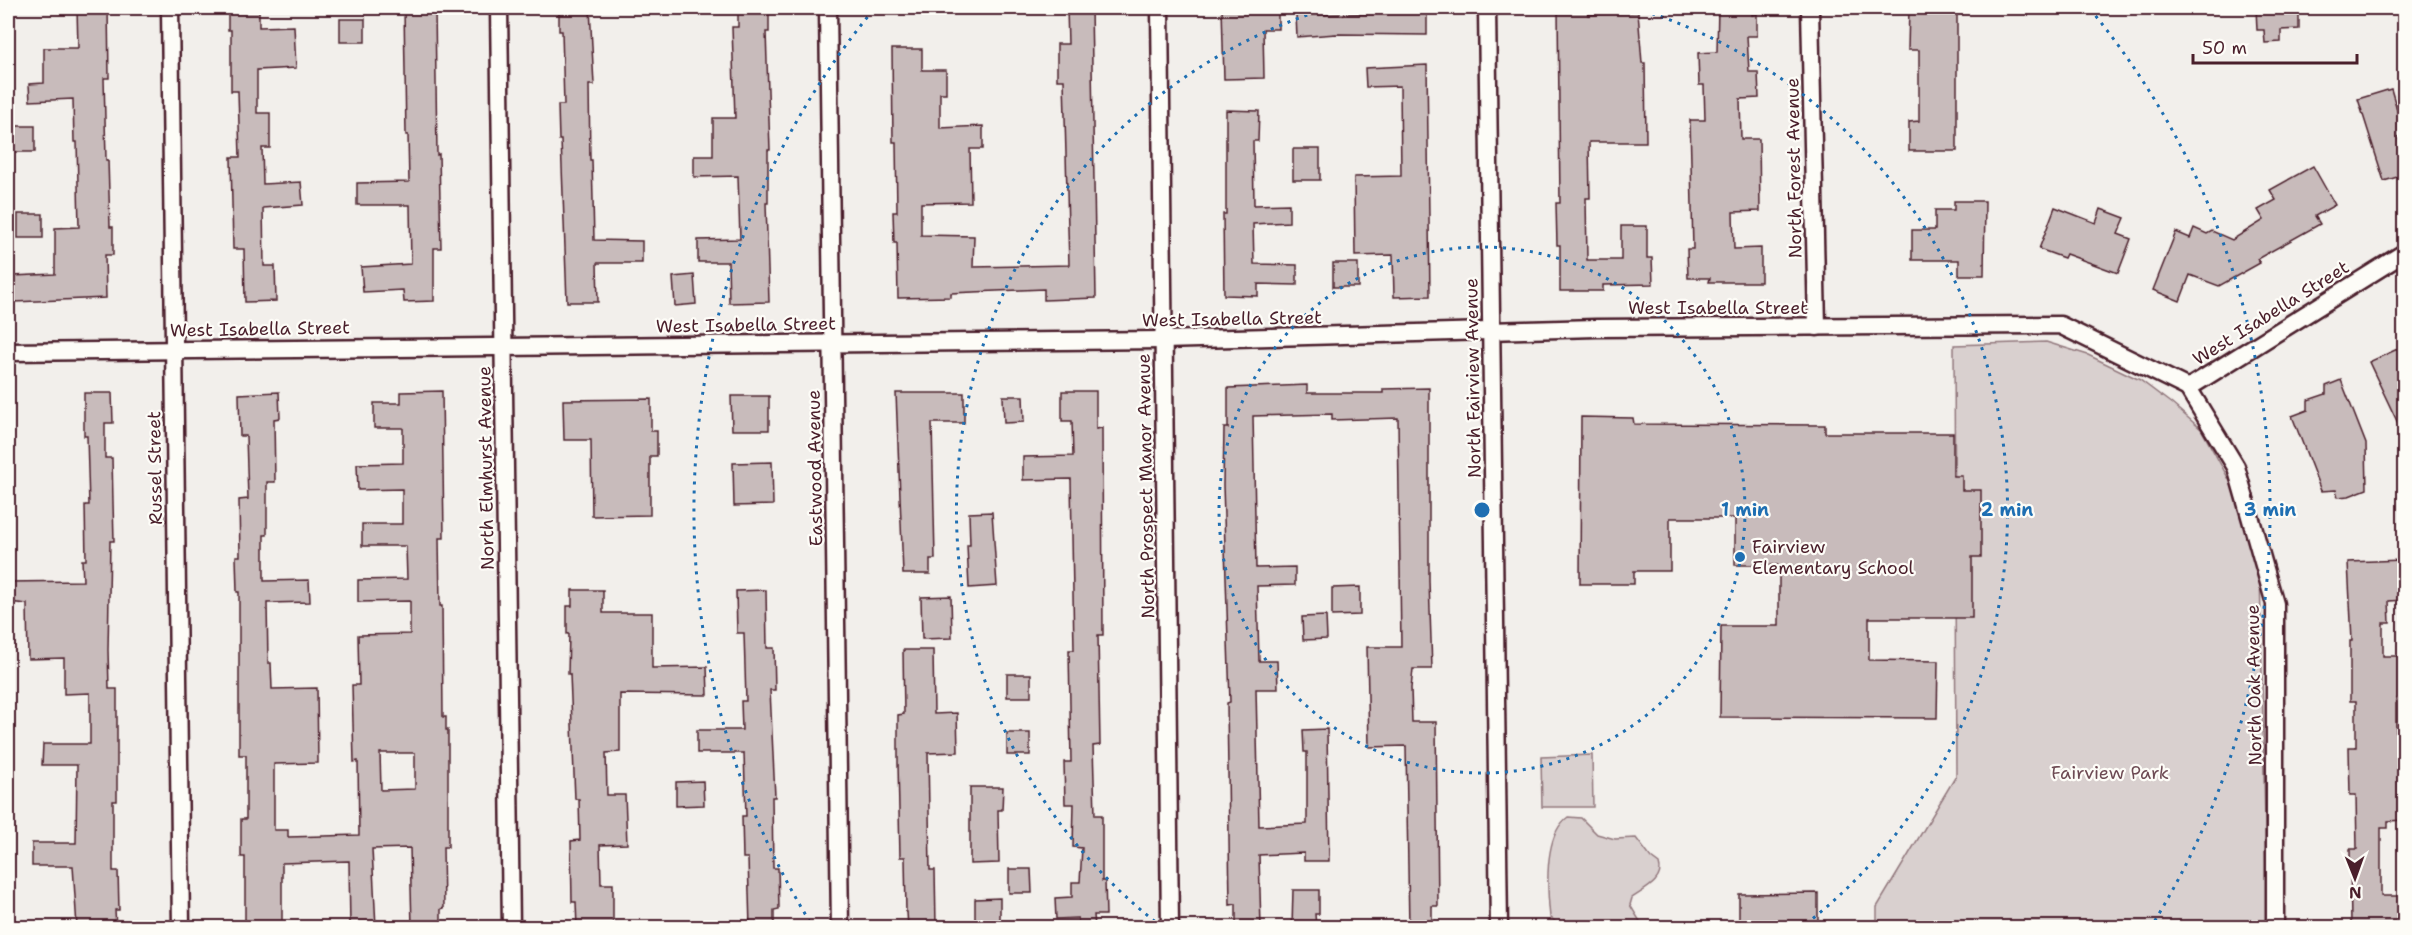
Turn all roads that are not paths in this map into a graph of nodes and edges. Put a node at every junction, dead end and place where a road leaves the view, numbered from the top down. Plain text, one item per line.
1 (170, 8) edge
2 (499, 8) edge
3 (828, 8) edge
4 (1160, 8) edge
5 (1487, 8) edge
6 (1810, 8) edge
7 (2404, 253) edge
8 (1817, 327) junction
9 (1492, 332) junction
10 (1163, 340) junction
11 (833, 343) junction
12 (503, 347) junction
13 (173, 350) junction
14 (8, 352) edge
15 (2188, 388) junction
16 (181, 927) edge
17 (511, 927) edge
18 (840, 927) edge
19 (1170, 927) edge
20 (1499, 927) edge
21 (2274, 927) edge

1 - 13 street, Russel Street
2 - 12 street, North Elmhurst Avenue
3 - 11 street, Eastwood Avenue
4 - 10 street, North Prospect Manor Avenue
5 - 9 street, North Fairview Avenue
6 - 8 street, North Forest Avenue
7 - 15 street, West Isabella Street
8 - 9 street, West Isabella Street
8 - 15 street, West Isabella Street
9 - 10 street, West Isabella Street
9 - 20 street, North Fairview Avenue
10 - 11 street, West Isabella Street
10 - 19 street, North Prospect Manor Avenue
11 - 12 street, West Isabella Street
11 - 18 street, Eastwood Avenue
12 - 13 street, West Isabella Street
12 - 17 street, North Elmhurst Avenue
13 - 14 street, West Isabella Street
13 - 16 street, Russel Street
15 - 21 street, North Oak Avenue

